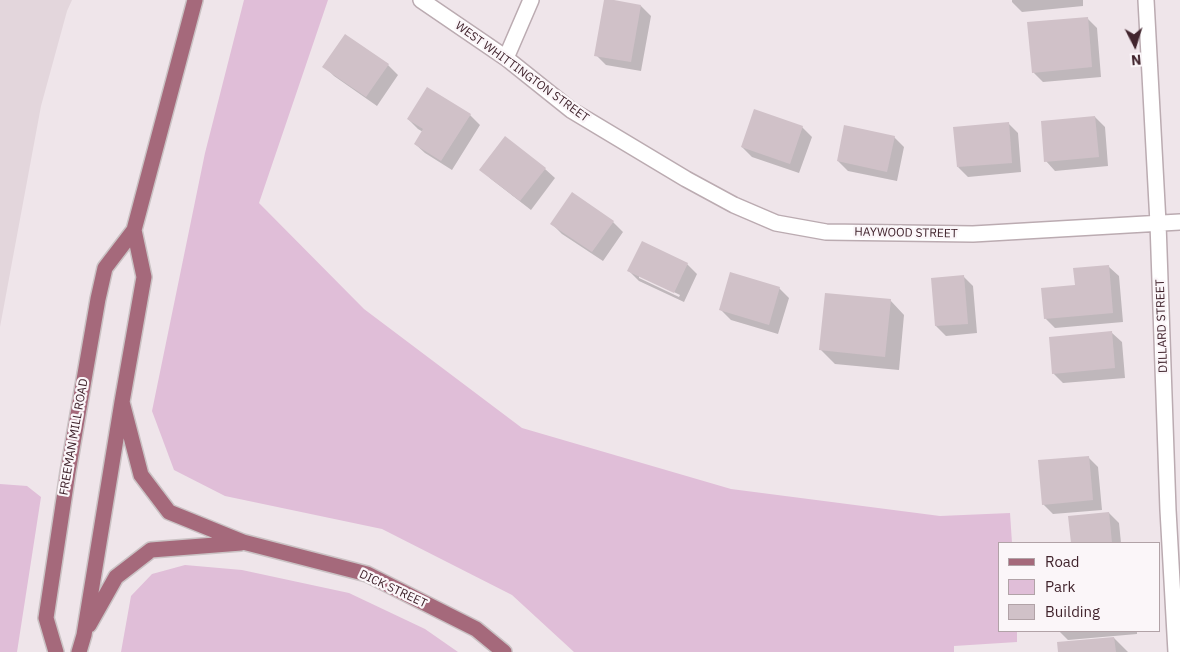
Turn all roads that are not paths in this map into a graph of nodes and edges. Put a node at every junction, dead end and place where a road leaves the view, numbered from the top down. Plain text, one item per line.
1 (195, 0) edge
2 (421, 0) edge
3 (531, 0) edge
4 (1146, 0) edge
5 (506, 58) junction
6 (649, 157) joint
7 (1180, 222) edge
8 (1158, 223) junction
9 (134, 230) junction
10 (122, 402) junction
11 (243, 542) junction
12 (84, 635) junction
13 (56, 652) edge
14 (79, 652) edge
15 (504, 652) edge
16 (1176, 652) edge

1 - 9 main road, FREEMAN MILL ROAD
2 - 5 street, WEST WHITTINGTON STREET
3 - 5 street
4 - 8 street, DILLARD STREET
5 - 6 street, WEST WHITTINGTON STREET
6 - 8 street, HAYWOOD STREET
7 - 8 street, HAYWOOD STREET
8 - 16 street, DILLARD STREET
9 - 10 main road, FREEMAN MILL ROAD
9 - 13 main road, FREEMAN MILL ROAD
10 - 11 main road
10 - 12 main road, FREEMAN MILL ROAD
11 - 12 main road
11 - 15 main road, DICK STREET
12 - 14 main road, FREEMAN MILL ROAD

